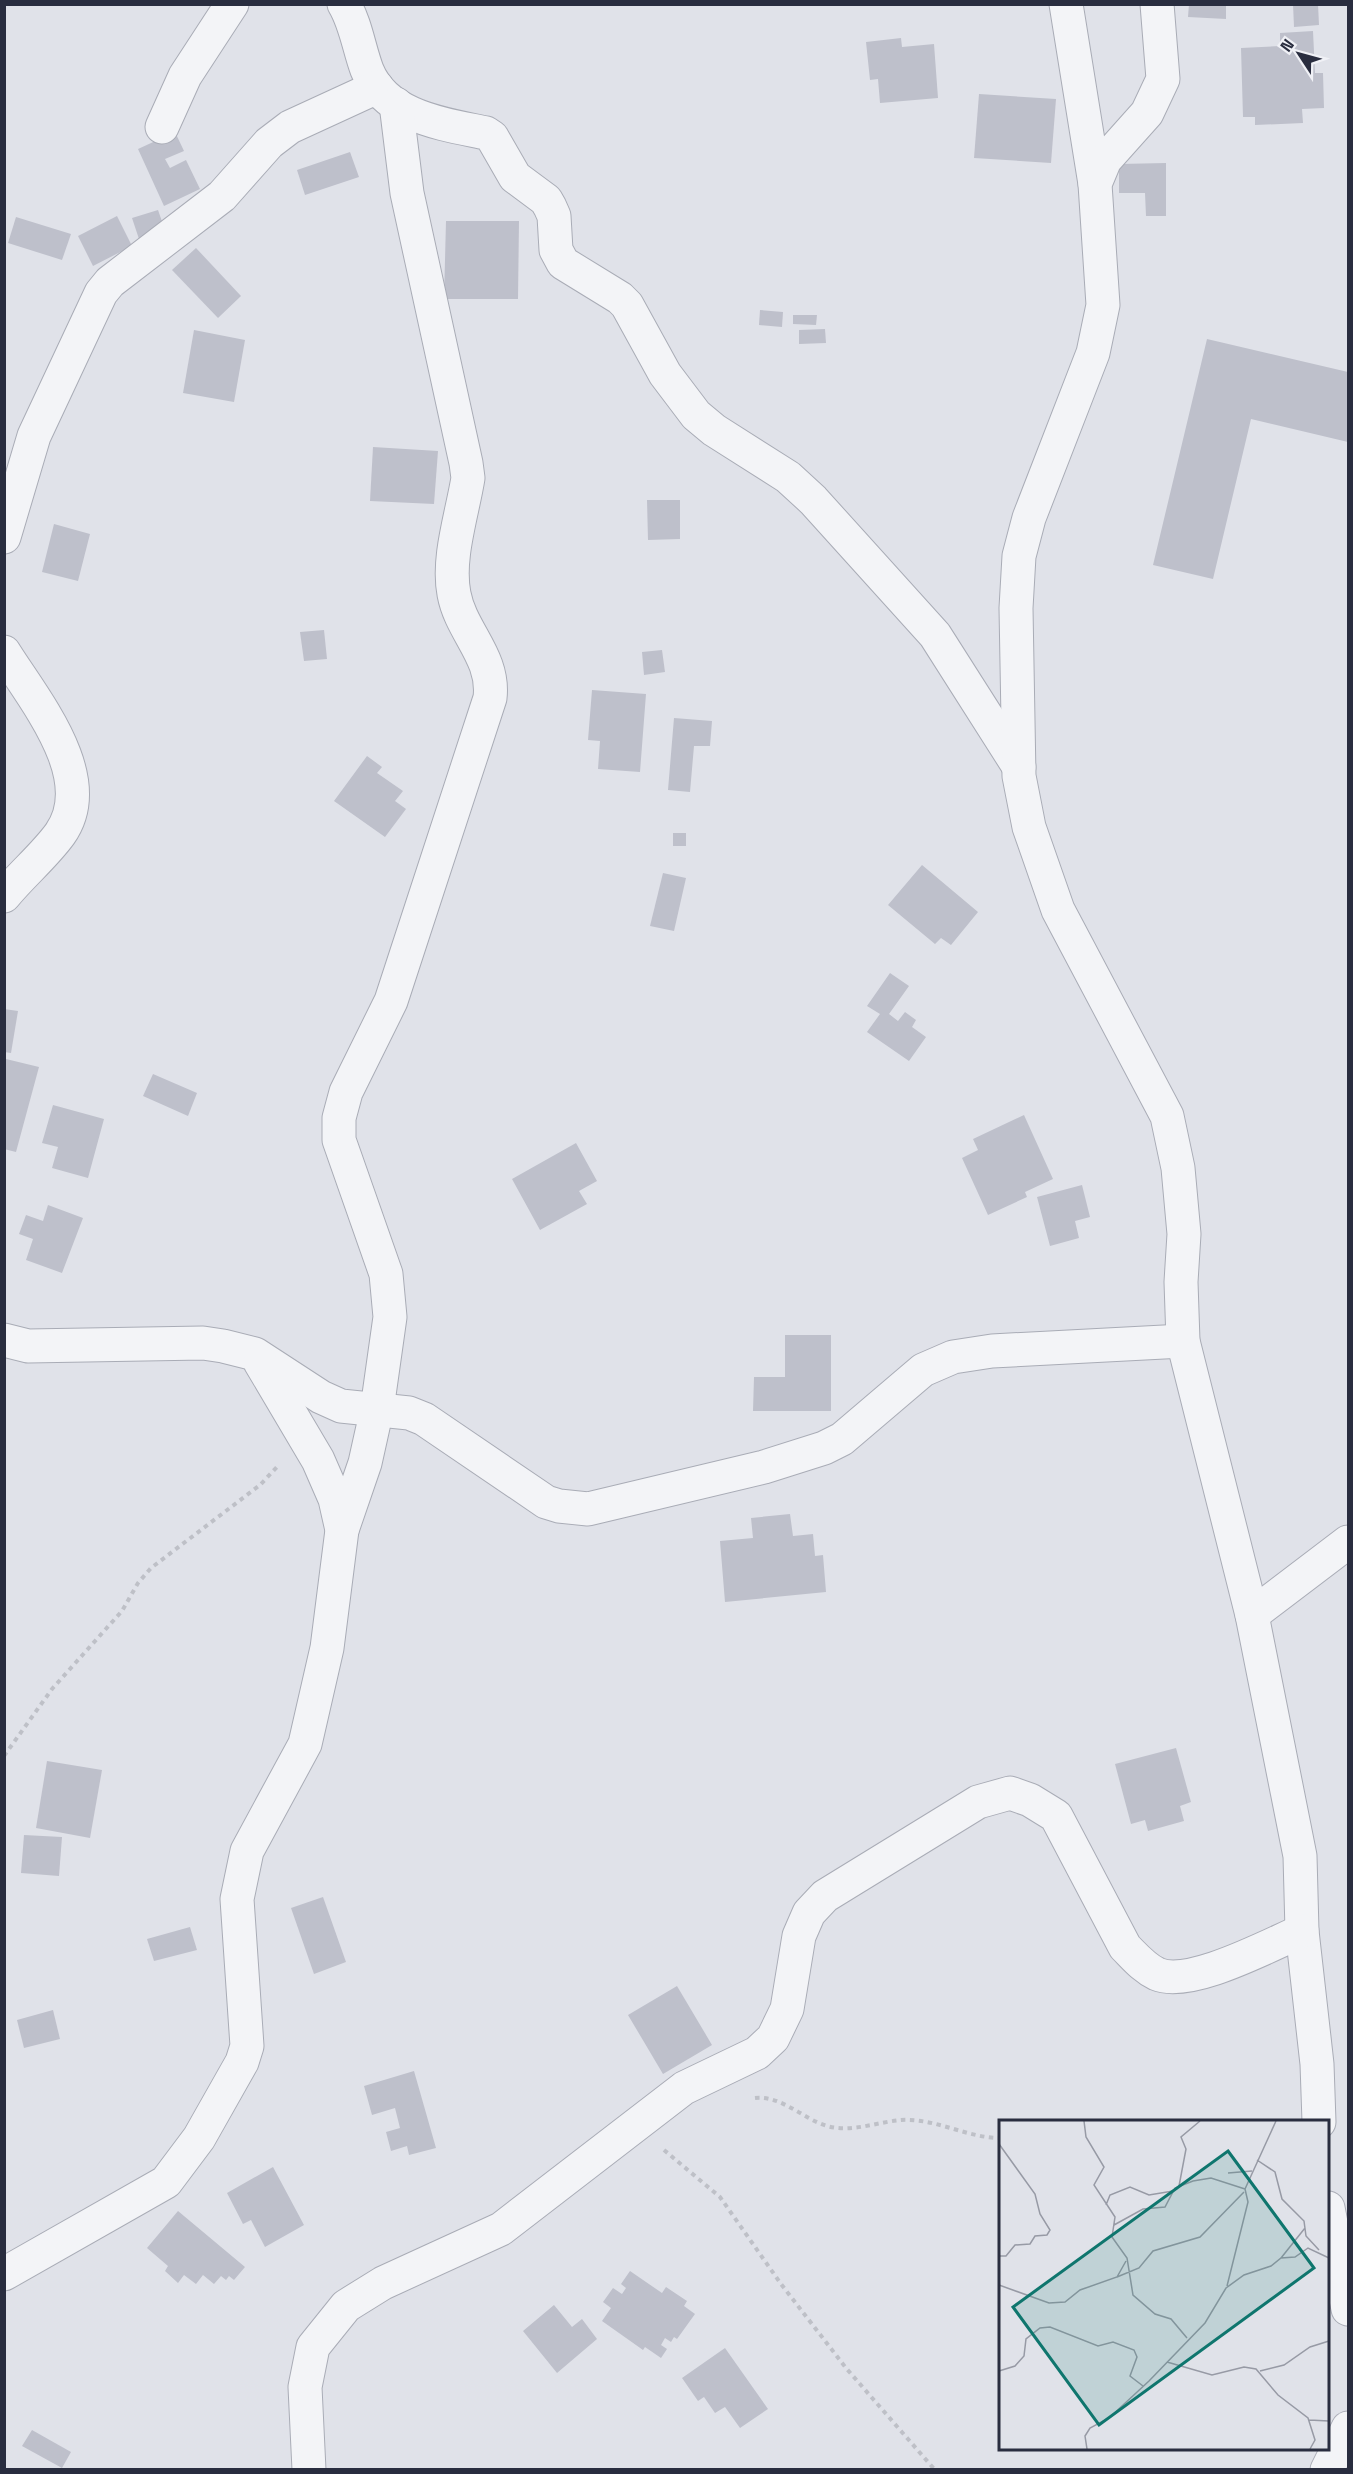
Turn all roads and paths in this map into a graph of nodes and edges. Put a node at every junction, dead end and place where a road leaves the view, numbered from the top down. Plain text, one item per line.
1 (232, 4) edge
2 (344, 4) edge
3 (1066, 4) edge
4 (1157, 4) edge
5 (387, 96) junction
6 (162, 128) dead end
7 (1095, 184) junction
8 (4, 537) edge
9 (4, 652) edge
10 (1019, 767) junction
11 (4, 896) edge
12 (4, 1340) edge
13 (1183, 1341) junction
14 (255, 1354) junction
15 (377, 1409) junction
16 (306, 1438) junction
17 (342, 1530) junction
18 (1348, 1542) edge
19 (1252, 1615) junction
20 (4, 1756) edge
21 (1302, 1931) junction
22 (752, 2098) dead end
23 (1319, 2120) edge
24 (634, 2124) junction
25 (999, 2138) edge
26 (1329, 2213) edge
27 (4, 2274) edge
28 (1348, 2309) edge
29 (1348, 2428) edge
30 (309, 2469) edge
31 (934, 2469) edge
32 (1327, 2469) edge

1 - 6 street
2 - 5 street
3 - 7 street
4 - 7 street
5 - 8 street
5 - 10 street
5 - 15 street
7 - 10 street
9 - 11 street
10 - 13 street
12 - 14 street
13 - 15 street
13 - 19 street
14 - 15 street
14 - 16 street
15 - 17 street
16 - 17 street
16 - 20 path
17 - 27 street
18 - 19 street
19 - 21 street
21 - 23 street
21 - 24 street
22 - 25 path
24 - 30 street
24 - 31 path
26 - 28 street
29 - 32 street

